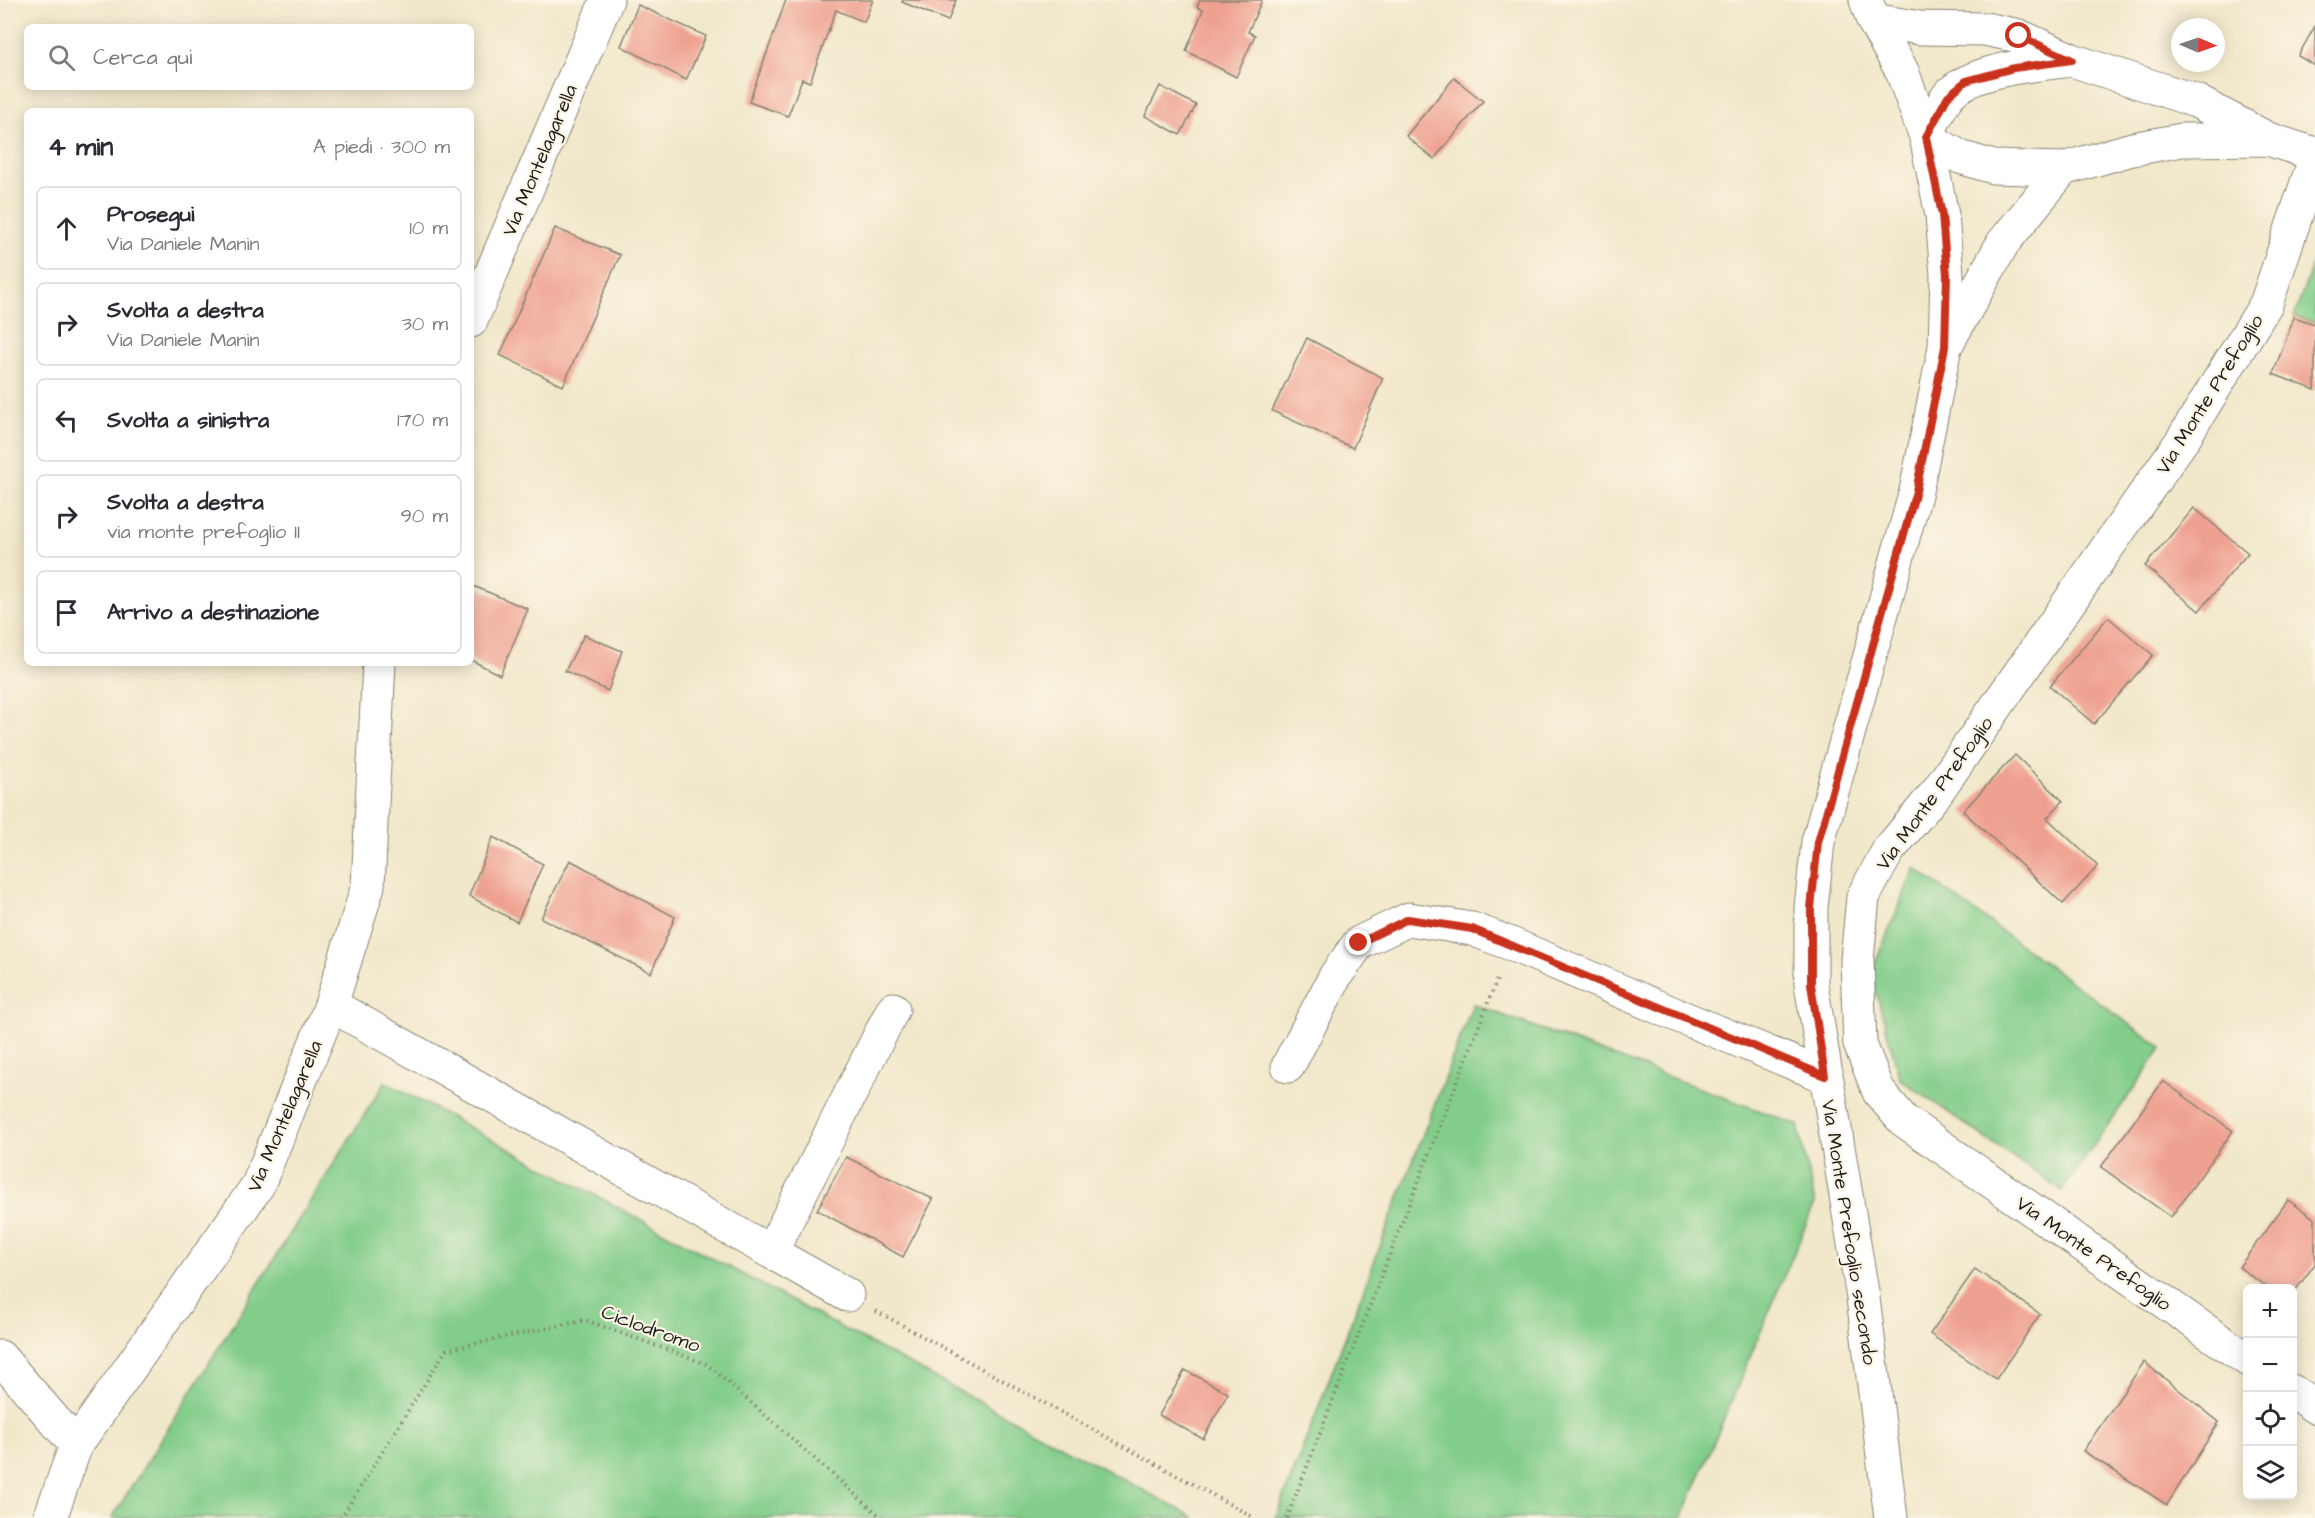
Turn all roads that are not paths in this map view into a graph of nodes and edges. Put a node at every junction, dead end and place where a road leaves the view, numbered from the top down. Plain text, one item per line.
1 (607, 0) edge
2 (1869, 10) edge
3 (2072, 60) junction
4 (1926, 137) junction
5 (2268, 139) junction
6 (2315, 157) edge
7 (2063, 169) junction
8 (474, 314) edge
9 (1945, 347) junction
10 (380, 666) edge
11 (331, 1005) junction
12 (893, 1009) dead end
13 (1288, 1066) dead end
14 (1825, 1076) junction
15 (771, 1252) junction
16 (847, 1294) road end
17 (0, 1357) edge
18 (2243, 1357) edge
19 (2293, 1392) edge
20 (2315, 1407) edge
21 (76, 1445) junction
22 (50, 1518) edge
23 (1891, 1518) edge

1 - 8 street, Via Montelagarella
2 - 3 street
2 - 4 street, Via Monte Prefoglio secondo
3 - 4 street
3 - 5 street
4 - 7 street
4 - 9 street, Via Monte Prefoglio secondo
5 - 6 street
5 - 7 street
6 - 18 street, Via Monte Prefoglio
7 - 9 street
9 - 14 street, Via Monte Prefoglio secondo
10 - 11 street, Via Montelagarella
11 - 15 street
11 - 21 street, Via Montelagarella
12 - 15 street
13 - 14 street
14 - 23 street, Via Monte Prefoglio secondo
15 - 16 street
17 - 21 street
19 - 20 street
21 - 22 street, Via Montelagarella

